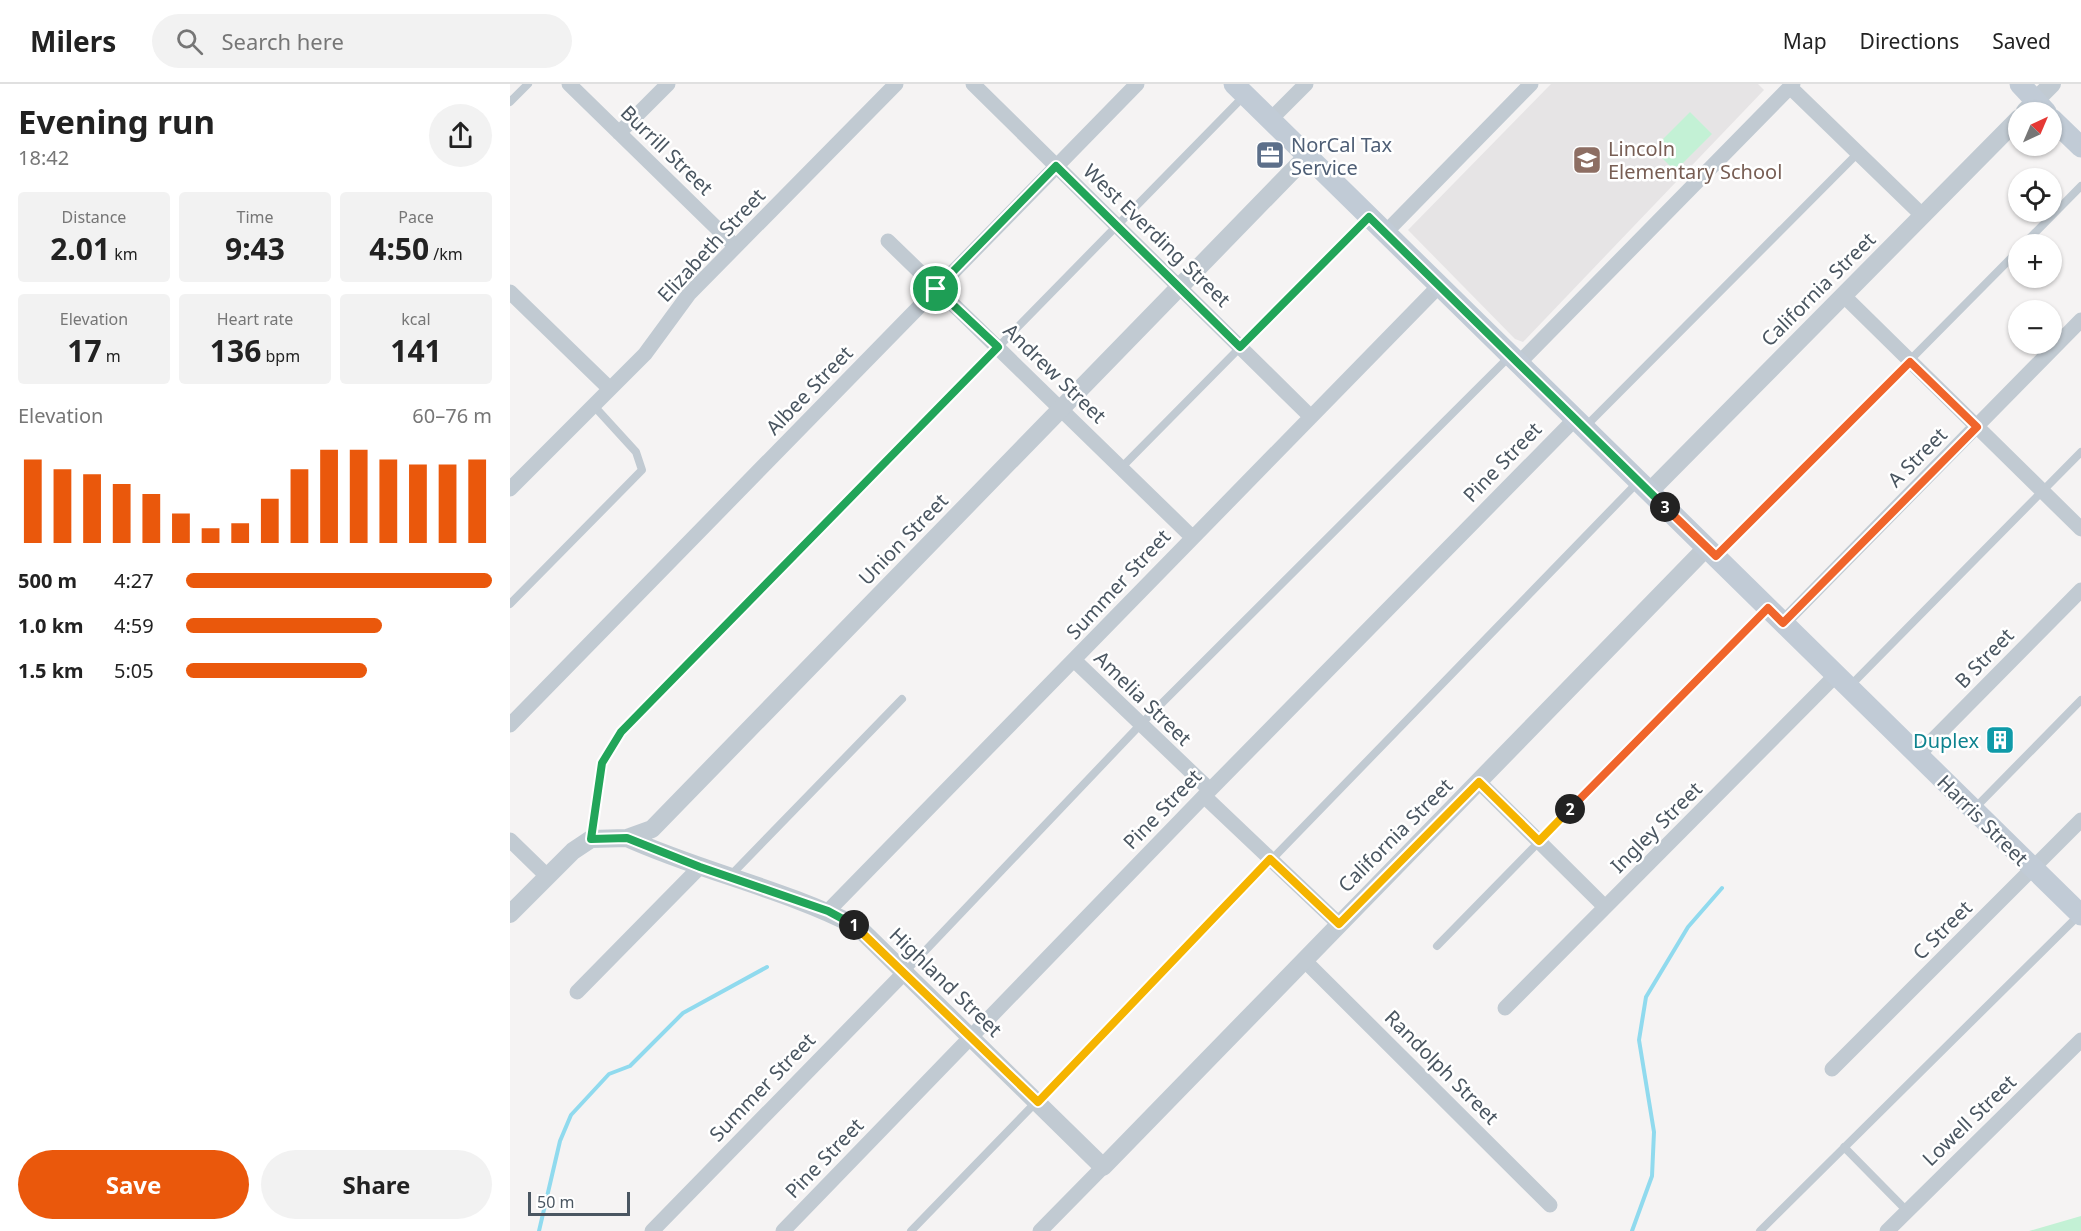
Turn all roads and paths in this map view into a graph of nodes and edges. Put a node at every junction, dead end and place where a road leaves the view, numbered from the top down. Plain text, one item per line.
1 (528, 84) edge
2 (569, 84) edge
3 (668, 84) edge
4 (896, 84) edge
5 (973, 84) edge
6 (1137, 84) edge
7 (1306, 84) edge
8 (1531, 84) edge
9 (2020, 84) edge
10 (2052, 84) edge
11 (1792, 86) edge
12 (1239, 90) edge
13 (510, 102) edge
14 (2031, 102) edge
15 (2040, 102) edge
16 (1270, 120) junction
17 (2062, 128) edge
18 (2008, 129) edge
19 (619, 134) junction
20 (2081, 147) edge
21 (1858, 152) junction
22 (1307, 156) junction
23 (1056, 166) junction
24 (2081, 186) edge
25 (1923, 216) junction
26 (1369, 217) junction
27 (1115, 224) junction
28 (1385, 233) junction
29 (2034, 234) edge
30 (888, 241) dead end
31 (735, 246) junction
32 (2008, 261) edge
33 (1439, 286) junction
34 (1180, 288) junction
35 (936, 289) junction
36 (510, 292) edge
37 (1843, 295) junction
38 (2081, 320) edge
39 (998, 347) junction
40 (1240, 347) junction
41 (1514, 360) junction
42 (1910, 362) junction
43 (610, 389) junction
44 (594, 406) junction
45 (1061, 409) junction
46 (1311, 417) junction
47 (1579, 424) junction
48 (1977, 427) junction
49 (2081, 452) edge
50 (1122, 467) junction
51 (1644, 486) junction
52 (510, 489) edge
53 (2042, 490) junction
54 (2081, 529) edge
55 (1192, 537) junction
56 (1712, 552) junction
57 (2081, 590) edge
58 (510, 604) edge
59 (1775, 616) junction
60 (1074, 660) junction
61 (1842, 681) junction
62 (902, 699) dead end
63 (2081, 700) edge
64 (1142, 724) junction
65 (510, 725) edge
66 (1918, 756) junction
67 (1479, 782) junction
68 (1207, 793) junction
69 (1973, 810) junction
70 (2081, 820) edge
71 (627, 838) junction
72 (591, 839) junction
73 (510, 840) edge
74 (1539, 841) junction
75 (1270, 859) junction
76 (700, 867) junction
77 (2034, 869) junction
78 (547, 876) junction
79 (729, 877) junction
80 (1605, 907) junction
81 (828, 911) junction
82 (510, 914) edge
83 (2080, 915) edge
84 (1339, 924) junction
85 (1437, 946) dead end
86 (1304, 960) junction
87 (904, 973) junction
88 (578, 992) dead end
89 (1505, 1008) dead end
90 (972, 1037) junction
91 (2081, 1040) edge
92 (1832, 1069) dead end
93 (1038, 1102) junction
94 (1844, 1147) junction
95 (1103, 1167) junction
96 (1550, 1205) dead end
97 (1907, 1210) junction
98 (652, 1231) edge
99 (783, 1231) edge
100 (911, 1231) edge
101 (1040, 1231) edge
102 (1760, 1231) edge
103 (1887, 1231) edge

1 - 13 lane
2 - 19 street, Burrill Street
3 - 19 street
4 - 31 street, Elizabeth Street
5 - 23 street, West Everding Street
6 - 23 street, Albee Street
7 - 16 street
8 - 28 street
9 - 14 main road
10 - 15 street
11 - 21 street
11 - 41 street
12 - 16 main road, Harris Street
12 - 27 lane
16 - 22 main road, Harris Street
17 - 20 main road
18 - 25 street, California Street
19 - 31 street, Burrill Street
21 - 25 street
21 - 47 lane
22 - 26 main road, Harris Street
22 - 34 street, Union Street
23 - 27 street, West Everding Street
23 - 35 street, Albee Street
24 - 29 lane
25 - 37 street, California Street
26 - 28 main road, Harris Street
26 - 40 lane
27 - 34 street, West Everding Street
27 - 39 lane
28 - 33 main road, Harris Street
30 - 35 street, Andrew Street
31 - 43 street, Elizabeth Street
32 - 42 lane
33 - 41 main road, Harris Street
33 - 46 street, Summer Street
34 - 40 street, West Everding Street
34 - 45 street, Union Street
35 - 39 street, Andrew Street
35 - 65 street, Albee Street
36 - 43 street
37 - 42 street
37 - 51 street, California Street
38 - 48 street, A Street
39 - 45 street, Andrew Street
39 - 72 lane
40 - 46 street, West Everding Street
40 - 50 lane
41 - 47 main road, Harris Street
41 - 64 lane
42 - 48 street
42 - 56 lane
43 - 44 street, Elizabeth Street
44 - 52 street, Elizabeth Street
44 - 58 lane
45 - 50 street, Andrew Street
45 - 71 street, Union Street
46 - 55 street, Summer Street
47 - 51 main road, Harris Street
47 - 68 street, Pine Street
48 - 53 street
48 - 59 street, A Street
49 - 53 lane
50 - 55 street, Andrew Street
51 - 56 main road, Harris Street
51 - 75 lane
53 - 54 street
53 - 61 lane
55 - 60 street, Summer Street
56 - 59 main road, Harris Street
56 - 67 street, California Street
57 - 66 street, B Street
59 - 61 main road, Harris Street
59 - 74 lane
60 - 64 street, Amelia Street
60 - 81 street, Summer Street
61 - 66 main road, Harris Street
61 - 80 street, Ingley Street
62 - 79 lane
63 - 69 lane
64 - 68 street, Amelia Street
64 - 87 lane
66 - 69 main road, Harris Street
67 - 74 street
67 - 84 street, California Street
68 - 75 street, Amelia Street
68 - 90 street, Pine Street
69 - 77 main road, Harris Street
70 - 77 street, C Street
71 - 72 street, Union Street
71 - 76 street, Highland Street
72 - 78 street
73 - 78 street
74 - 80 street
74 - 85 lane
75 - 84 street, Amelia Street
75 - 93 lane
76 - 79 street, Highland Street
76 - 88 street
77 - 83 main road, Harris Street
77 - 92 street, C Street
78 - 82 street
79 - 81 street, Highland Street
80 - 89 street, Ingley Street
81 - 87 street, Highland Street
83 - 94 lane
84 - 86 street, California Street
86 - 95 street, California Street
86 - 96 street, Randolph Street
87 - 90 street, Highland Street
87 - 98 street, Summer Street
90 - 93 street, Highland Street
90 - 99 street, Pine Street
91 - 97 street, Lowell Street
93 - 95 street, Highland Street
93 - 100 lane
94 - 97 lane
94 - 102 lane
95 - 101 street, California Street
97 - 103 street, Lowell Street

